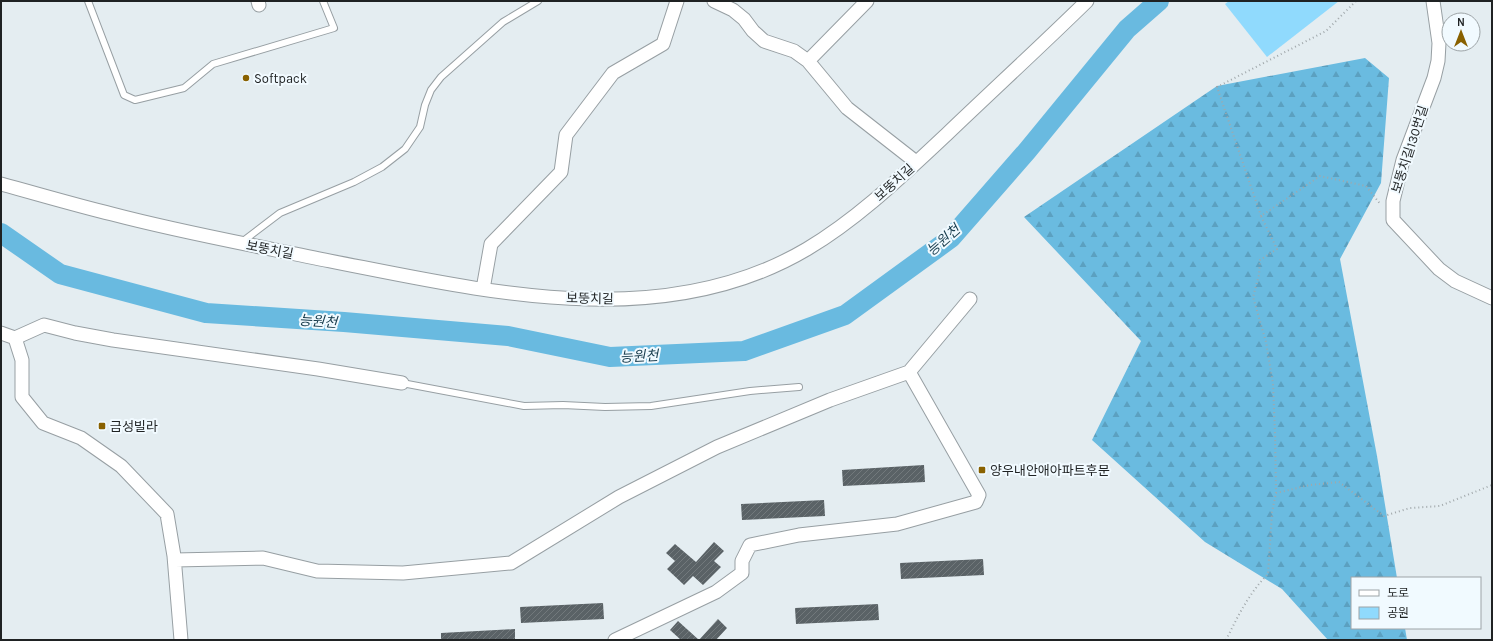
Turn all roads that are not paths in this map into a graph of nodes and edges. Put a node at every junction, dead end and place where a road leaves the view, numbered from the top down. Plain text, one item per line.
1 (88, 1) edge
2 (323, 1) edge
3 (538, 1) edge
4 (677, 1) edge
5 (714, 1) edge
6 (867, 1) edge
7 (1087, 1) edge
8 (1434, 1) edge
9 (808, 61) junction
10 (916, 162) junction
11 (1, 184) edge
12 (241, 243) junction
13 (483, 289) junction
14 (1492, 298) edge
15 (970, 299) dead end
16 (1, 333) edge
17 (14, 338) junction
18 (909, 372) junction
19 (402, 383) joint
20 (798, 387) dead end
21 (174, 560) junction
22 (180, 640) edge
23 (615, 640) edge

1 - 2 lane
3 - 12 lane
4 - 13 street
5 - 9 street
6 - 9 street
7 - 10 street, 보뚱치길
8 - 14 street, 보뚱치길130번길
9 - 10 street
10 - 13 street, 보뚱치길
11 - 12 street, 보뚱치길
12 - 13 street, 보뚱치길
15 - 18 street
16 - 17 street
17 - 19 street
17 - 21 street
18 - 21 street
18 - 23 street
19 - 20 lane
21 - 22 street

